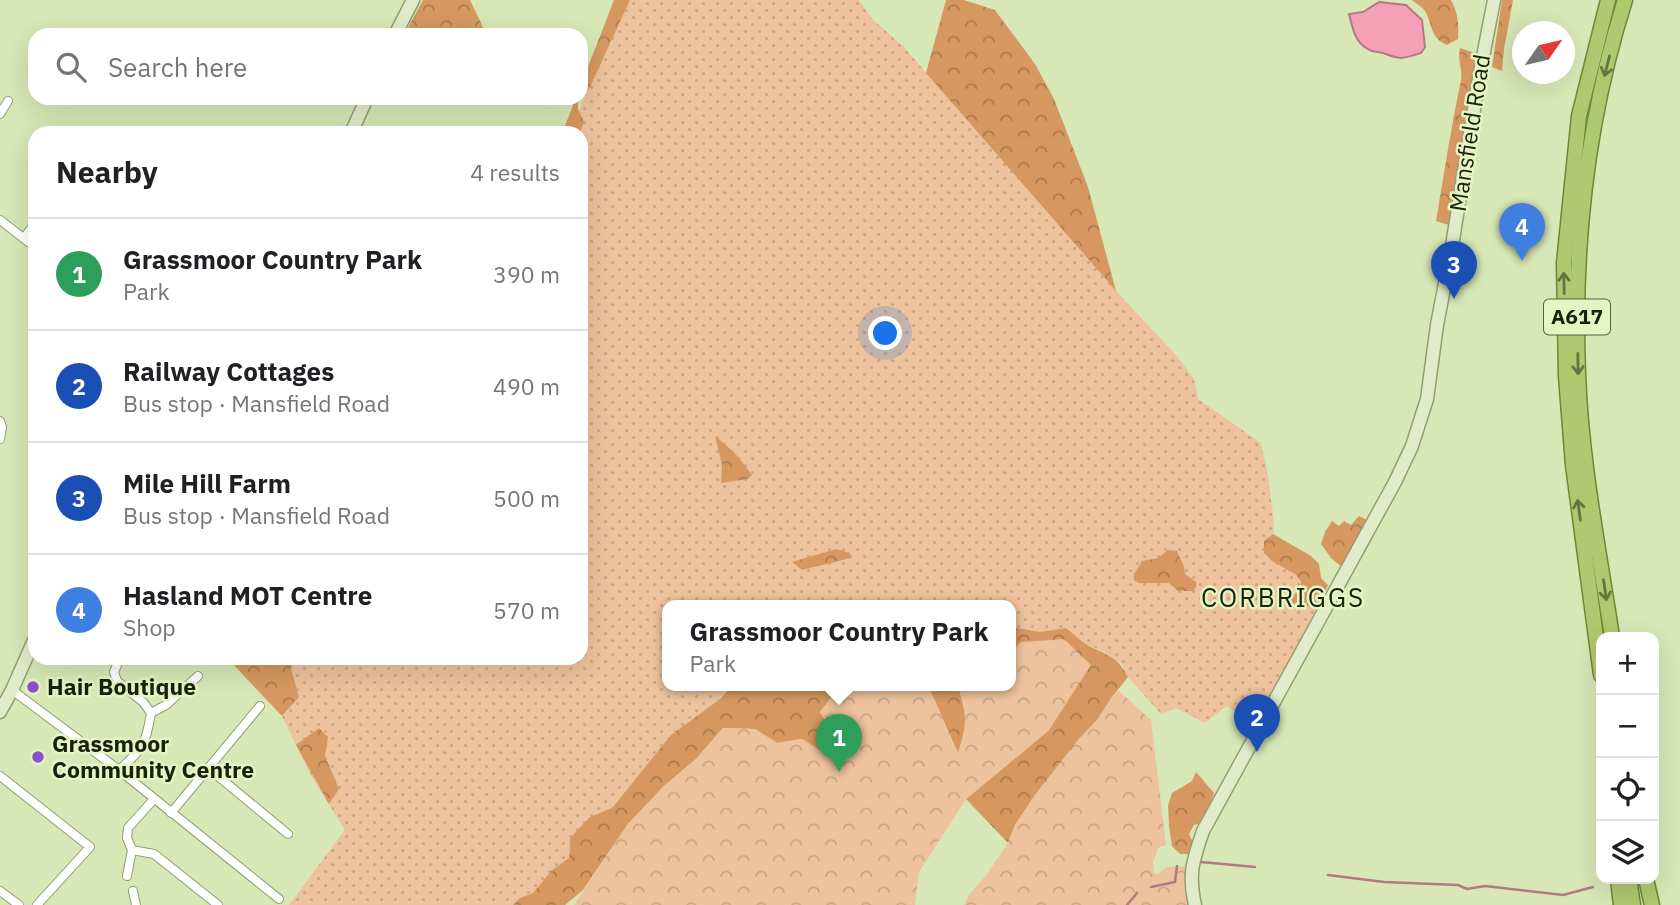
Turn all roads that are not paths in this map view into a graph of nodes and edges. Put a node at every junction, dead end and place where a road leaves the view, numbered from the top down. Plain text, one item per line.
1 (412, 0) edge
2 (1483, 0) edge
3 (1494, 0) edge
4 (1608, 0) edge
5 (1625, 0) edge
6 (1490, 15) junction
7 (398, 28) edge
8 (8, 100) dead end
9 (364, 105) edge
10 (0, 114) edge
11 (354, 126) edge
12 (0, 220) edge
13 (28, 233) edge
14 (24, 238) junction
15 (28, 241) edge
16 (0, 421) edge
17 (0, 439) edge
18 (1611, 632) edge
19 (1596, 638) edge
20 (28, 654) edge
21 (117, 665) edge
22 (198, 676) dead end
23 (12, 690) junction
24 (260, 706) dead end
25 (0, 712) edge
26 (151, 713) junction
27 (208, 768) junction
28 (119, 771) junction
29 (0, 776) edge
30 (154, 799) junction
31 (171, 813) junction
32 (288, 834) dead end
33 (132, 850) junction
34 (127, 876) dead end
35 (1619, 884) edge
36 (1630, 884) edge
37 (1644, 884) edge
38 (1646, 884) edge
39 (0, 891) edge
40 (133, 891) dead end
41 (279, 899) dead end
42 (19, 905) edge
43 (37, 905) edge
44 (136, 905) edge
45 (218, 905) edge
46 (1195, 905) edge
47 (1621, 905) edge
48 (1633, 905) edge
49 (1646, 905) edge
50 (1652, 905) edge

1 - 7 main road
2 - 6 main road
3 - 6 main road, Mansfield Road
19 -> 4 highway, A617
5 -> 18 highway, A617
6 - 46 main road, Mansfield Road
8 - 10 street
9 - 11 main road
12 - 14 street
13 - 14 street
14 - 15 street
16 - 17 street
20 - 23 main road
21 - 26 street
22 - 26 street
23 - 25 main road
23 - 28 street
24 - 27 street
26 - 28 street
27 - 31 street
27 - 32 street
28 - 30 street
29 - 43 street
30 - 31 street
30 - 33 street
31 - 41 street
33 - 34 street
33 - 45 street
35 - 47 highway
36 - 48 highway
37 - 49 highway
38 - 50 highway
39 - 42 street
40 - 44 street

